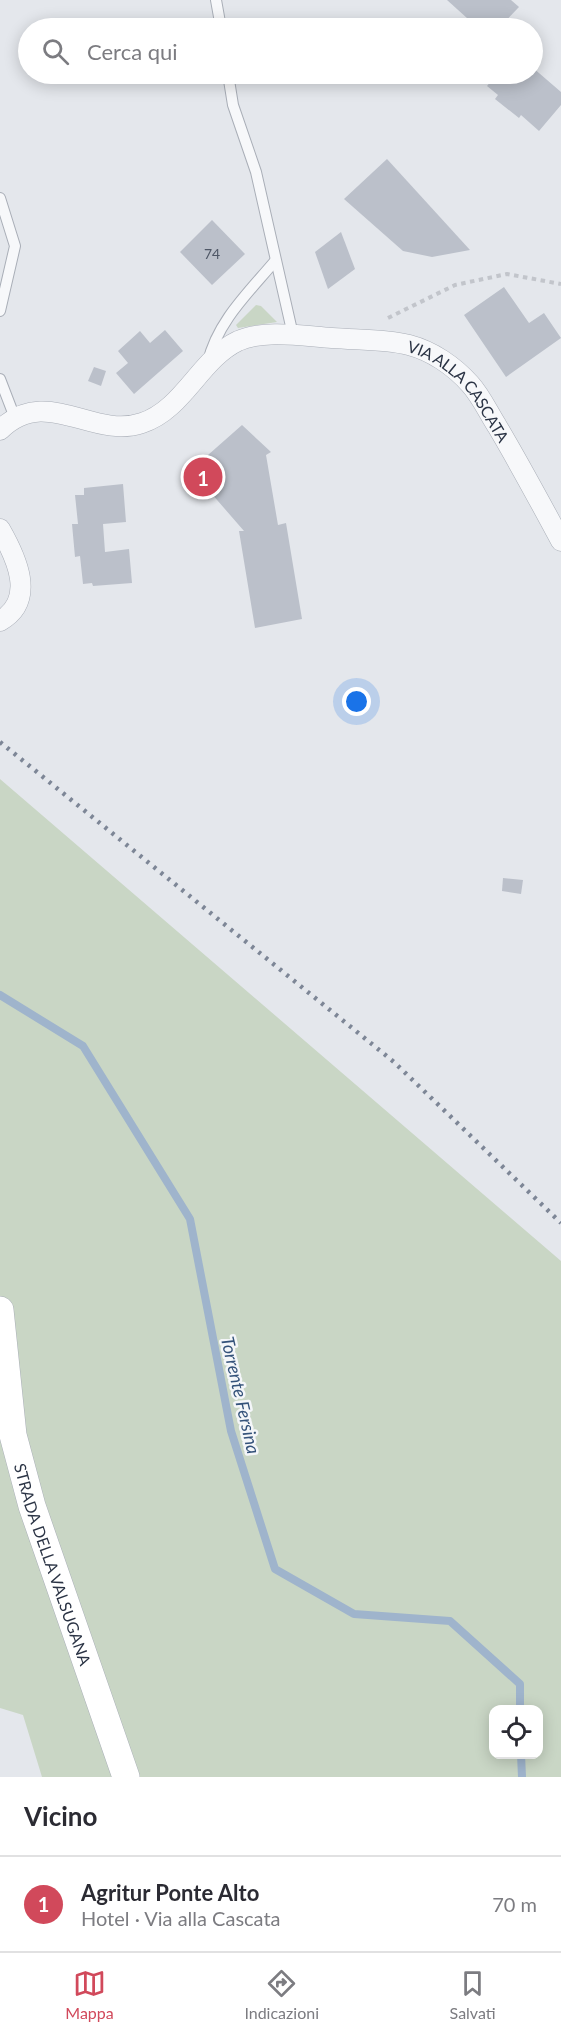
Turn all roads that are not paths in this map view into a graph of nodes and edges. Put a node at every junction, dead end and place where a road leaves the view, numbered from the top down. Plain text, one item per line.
1 (216, 0) edge
2 (219, 18) edge
3 (230, 84) edge
4 (0, 198) edge
5 (275, 261) junction
6 (0, 312) edge
7 (293, 335) junction
8 (207, 365) junction
9 (0, 379) edge
10 (7, 424) edge
11 (0, 530) edge
12 (561, 541) edge
13 (0, 621) edge
14 (0, 1310) edge
15 (126, 1777) edge

1 - 2 lane
3 - 5 lane
4 - 6 lane
5 - 7 lane
5 - 8 lane
7 - 8 street, VIA ALLA CASCATA
7 - 12 street, VIA ALLA CASCATA
8 - 10 street, VIA ALLA CASCATA
9 - 10 lane, VIA ALLA CASCATA
11 - 13 street
14 - 15 main road, STRADA DELLA VALSUGANA

